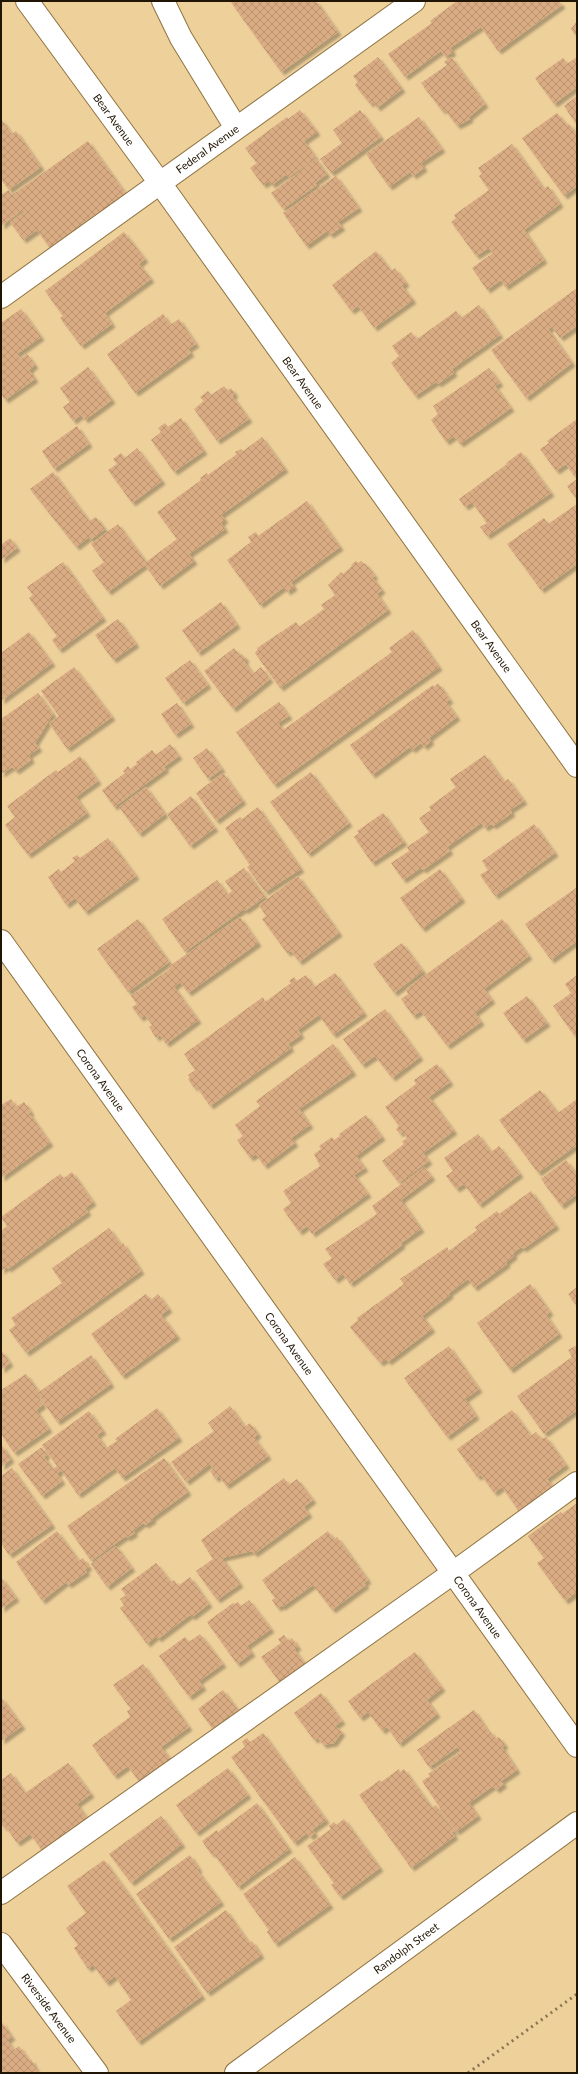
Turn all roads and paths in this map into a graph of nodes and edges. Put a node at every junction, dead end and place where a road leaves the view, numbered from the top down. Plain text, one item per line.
1 (27, 1) edge
2 (163, 1) edge
3 (414, 1) edge
4 (236, 128) junction
5 (160, 183) junction
6 (1, 297) edge
7 (577, 766) edge
8 (1, 941) edge
9 (577, 1483) edge
10 (453, 1573) junction
11 (577, 1746) edge
12 (577, 1823) edge
13 (1, 1893) edge
14 (1, 1944) edge
15 (97, 2073) edge
16 (236, 2073) edge

1 - 5 street, Bear Avenue
2 - 4 street
3 - 4 street, Federal Avenue
4 - 5 street, Federal Avenue
5 - 6 street, Federal Avenue
5 - 7 street, Bear Avenue
8 - 10 street, Corona Avenue
9 - 10 street
10 - 11 street, Corona Avenue
10 - 13 street
12 - 16 street, Randolph Street
14 - 15 street, Riverside Avenue

